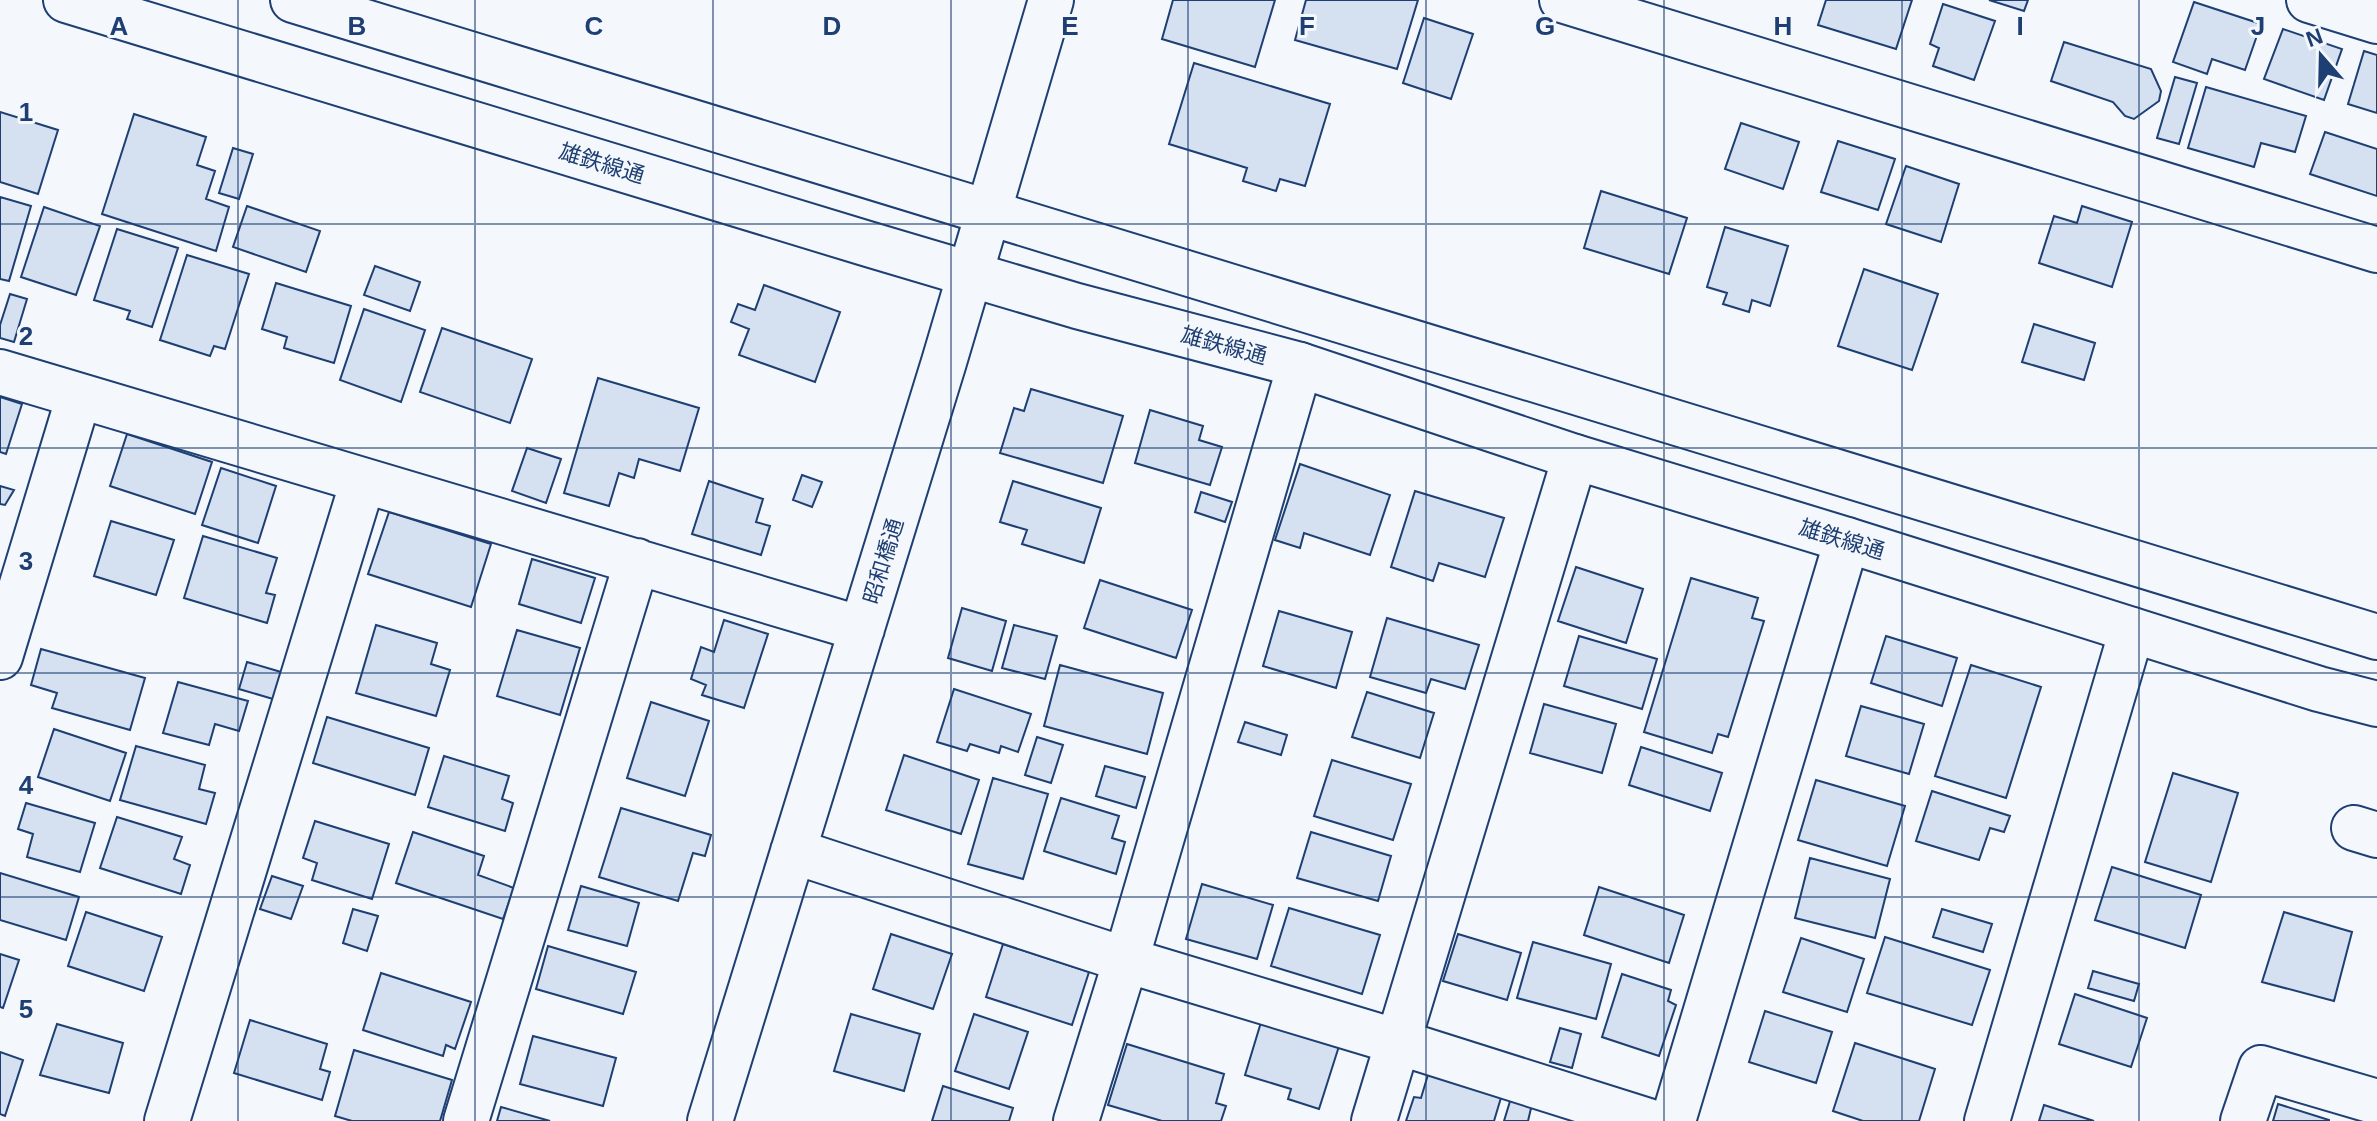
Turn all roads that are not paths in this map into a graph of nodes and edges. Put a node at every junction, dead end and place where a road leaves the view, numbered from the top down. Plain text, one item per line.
1 (66, 0) edge
2 (293, 0) edge
3 (1051, 0) edge
4 (1562, 0) edge
5 (2309, 0) edge
6 (2377, 21) edge
7 (988, 214) junction
8 (2377, 250) edge
9 (971, 274) junction
10 (1300, 365) junction
11 (0, 372) edge
12 (79, 396) junction
13 (1575, 457) junction
14 (363, 481) junction
15 (1847, 540) junction
16 (637, 561) junction
17 (862, 629) junction
18 (2132, 630) junction
19 (2377, 637) edge
20 (0, 657) edge
21 (2377, 704) edge
22 (793, 851) junction
23 (1126, 960) junction
24 (1398, 1042) junction
25 (2377, 1102) edge
26 (167, 1121) edge
27 (466, 1121) edge
28 (710, 1121) edge
29 (1076, 1121) edge
30 (1374, 1121) edge
31 (1648, 1121) edge
32 (1673, 1121) edge
33 (1987, 1121) edge
34 (2243, 1121) edge

1 - 9 street, 雄鉄線通
2 - 7 street
3 - 7 street, 昭和橋通
4 - 8 street
5 - 6 street
7 - 9 street, 昭和橋通
7 - 19 street
9 - 10 street, 雄鉄線通
9 - 17 street, 昭和橋通
10 - 13 street, 雄鉄線通
10 - 23 street
11 - 12 street
12 - 14 street
12 - 20 street
13 - 15 street, 雄鉄線通
13 - 24 street
14 - 16 street
14 - 26 street
15 - 18 street, 雄鉄線通
15 - 32 street
16 - 17 street
16 - 27 street
17 - 22 street, 昭和橋通
18 - 21 street, 雄鉄線通
18 - 33 street
22 - 23 street
22 - 28 street, 昭和橋通
23 - 24 street
23 - 29 street
24 - 30 street
24 - 31 street
25 - 34 street

